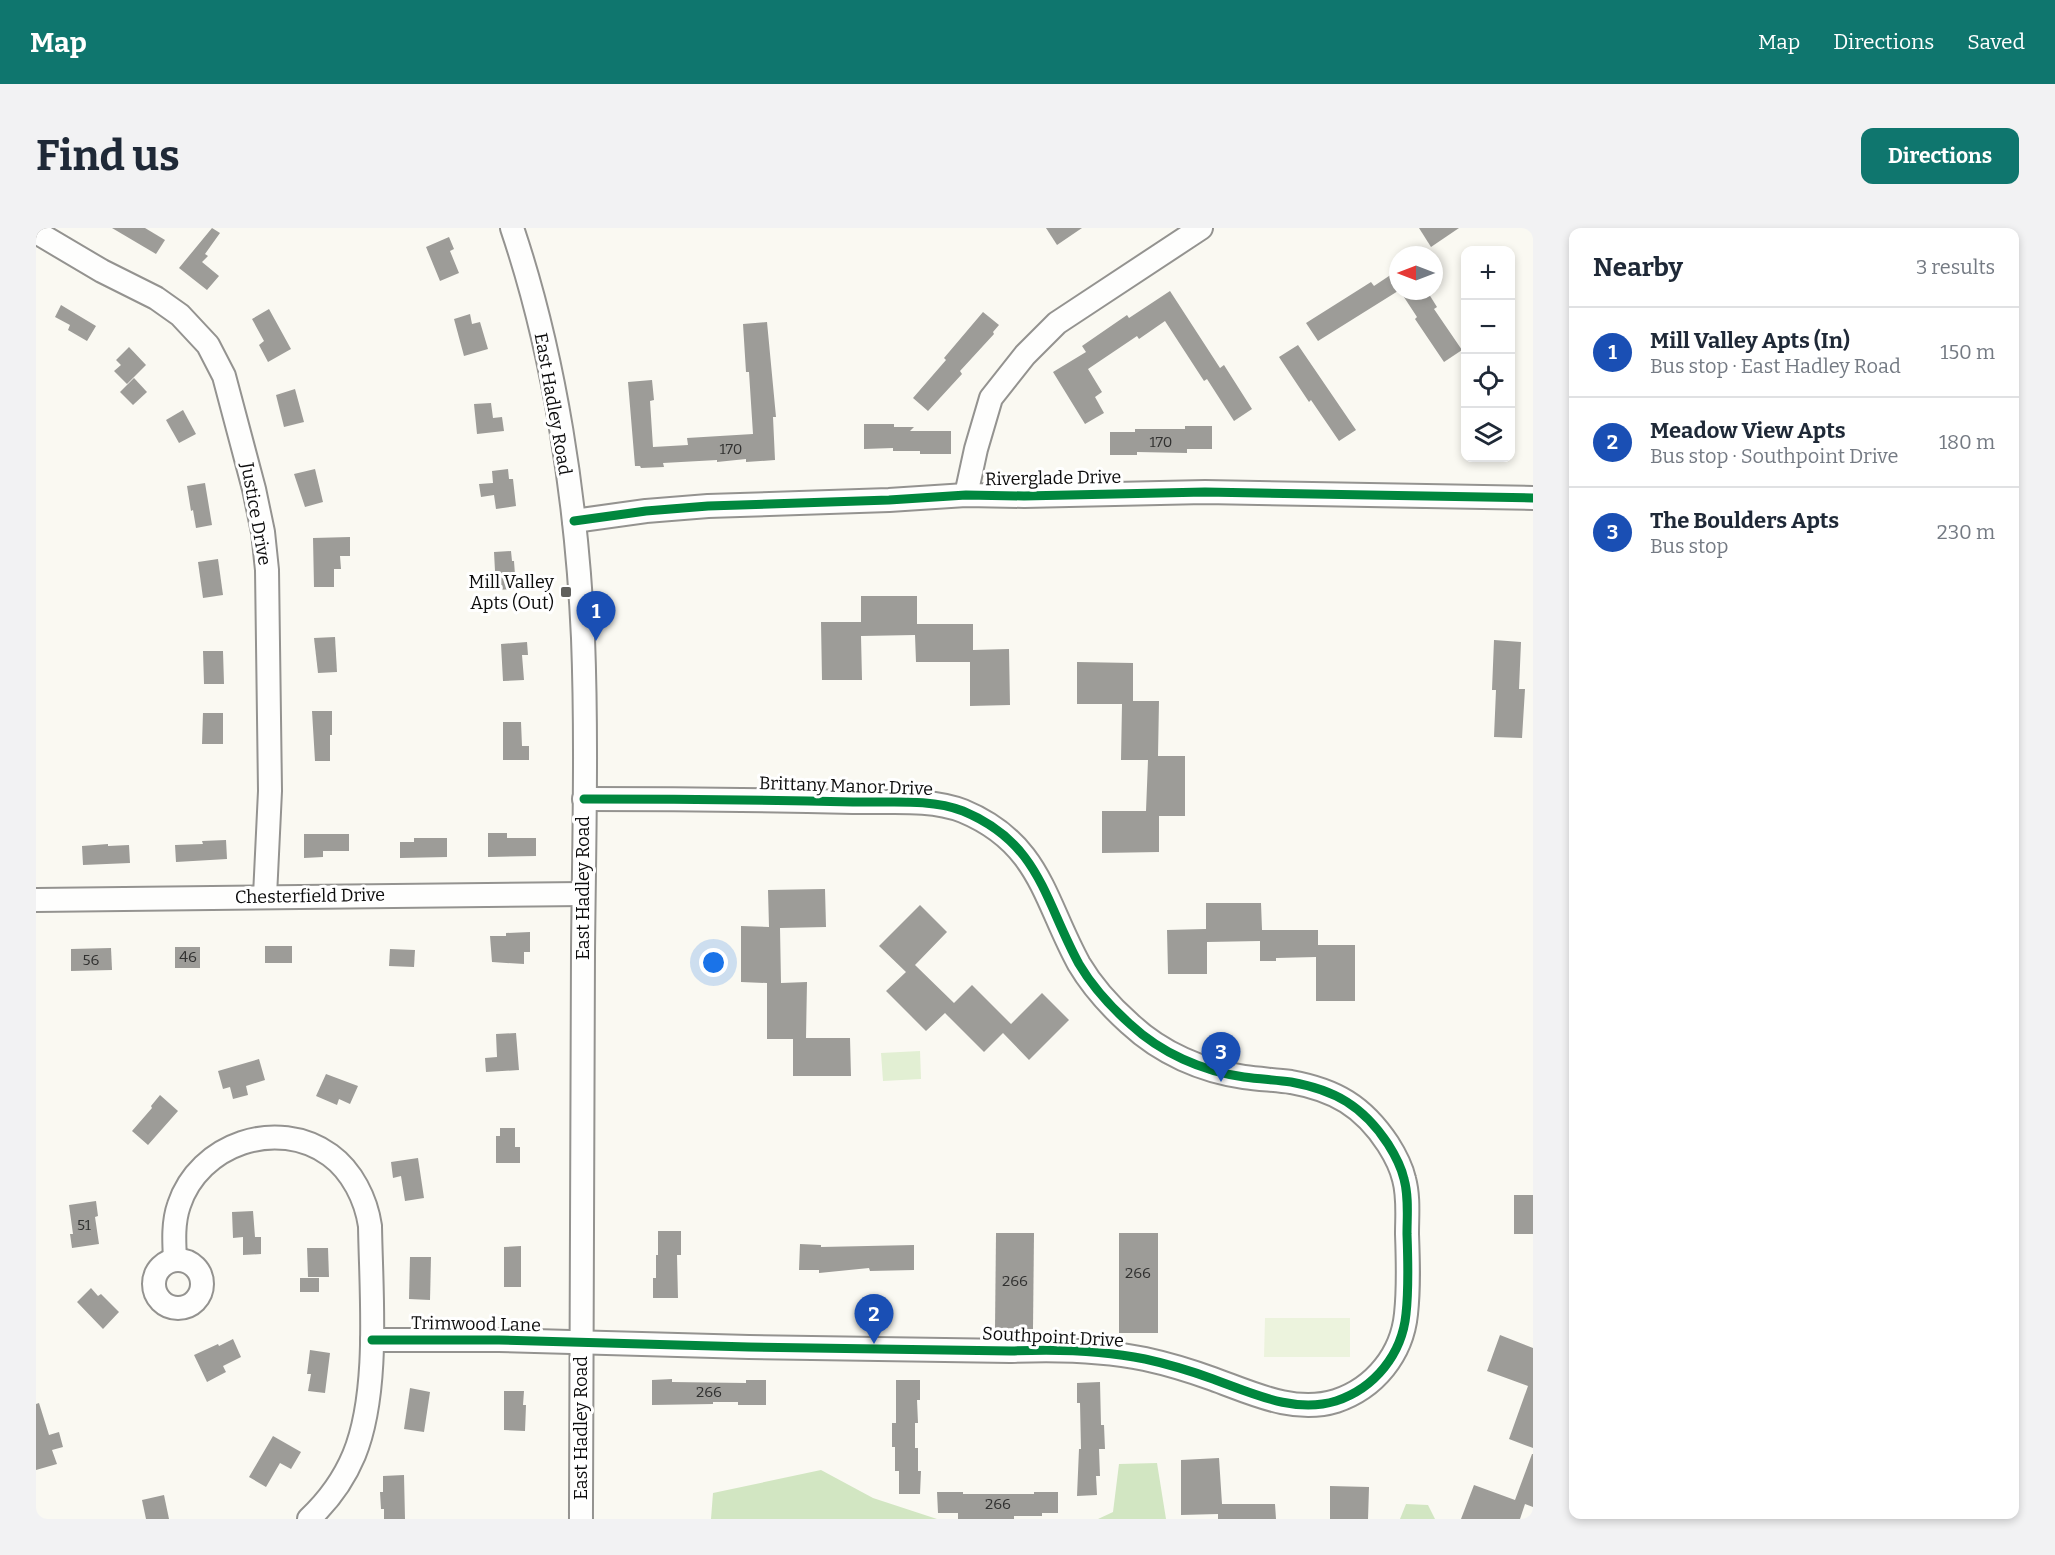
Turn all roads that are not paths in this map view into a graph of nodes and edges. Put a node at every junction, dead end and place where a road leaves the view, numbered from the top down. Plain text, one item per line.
1 (512, 228) edge
2 (1201, 228) edge
3 (36, 232) edge
4 (966, 495) junction
5 (1533, 498) edge
6 (574, 521) junction
7 (584, 799) junction
8 (583, 894) junction
9 (265, 896) junction
10 (36, 900) edge
11 (1369, 1119) joint
12 (175, 1259) dead end
13 (372, 1340) junction
14 (581, 1342) junction
15 (309, 1519) edge
16 (581, 1519) edge

1 - 6 street, East Hadley Road
2 - 4 street
3 - 9 street, Justice Drive
4 - 5 street, Riverglade Drive
4 - 6 street, Riverglade Drive
6 - 7 street, East Hadley Road
7 - 8 street, East Hadley Road
7 - 11 street, Brittany Manor Drive
8 - 9 street, Chesterfield Drive
8 - 14 street, East Hadley Road
9 - 10 street, Chesterfield Drive
11 - 14 street, Southpoint Drive
12 - 13 street
13 - 14 street, Trimwood Lane
13 - 15 street
14 - 16 street, East Hadley Road

